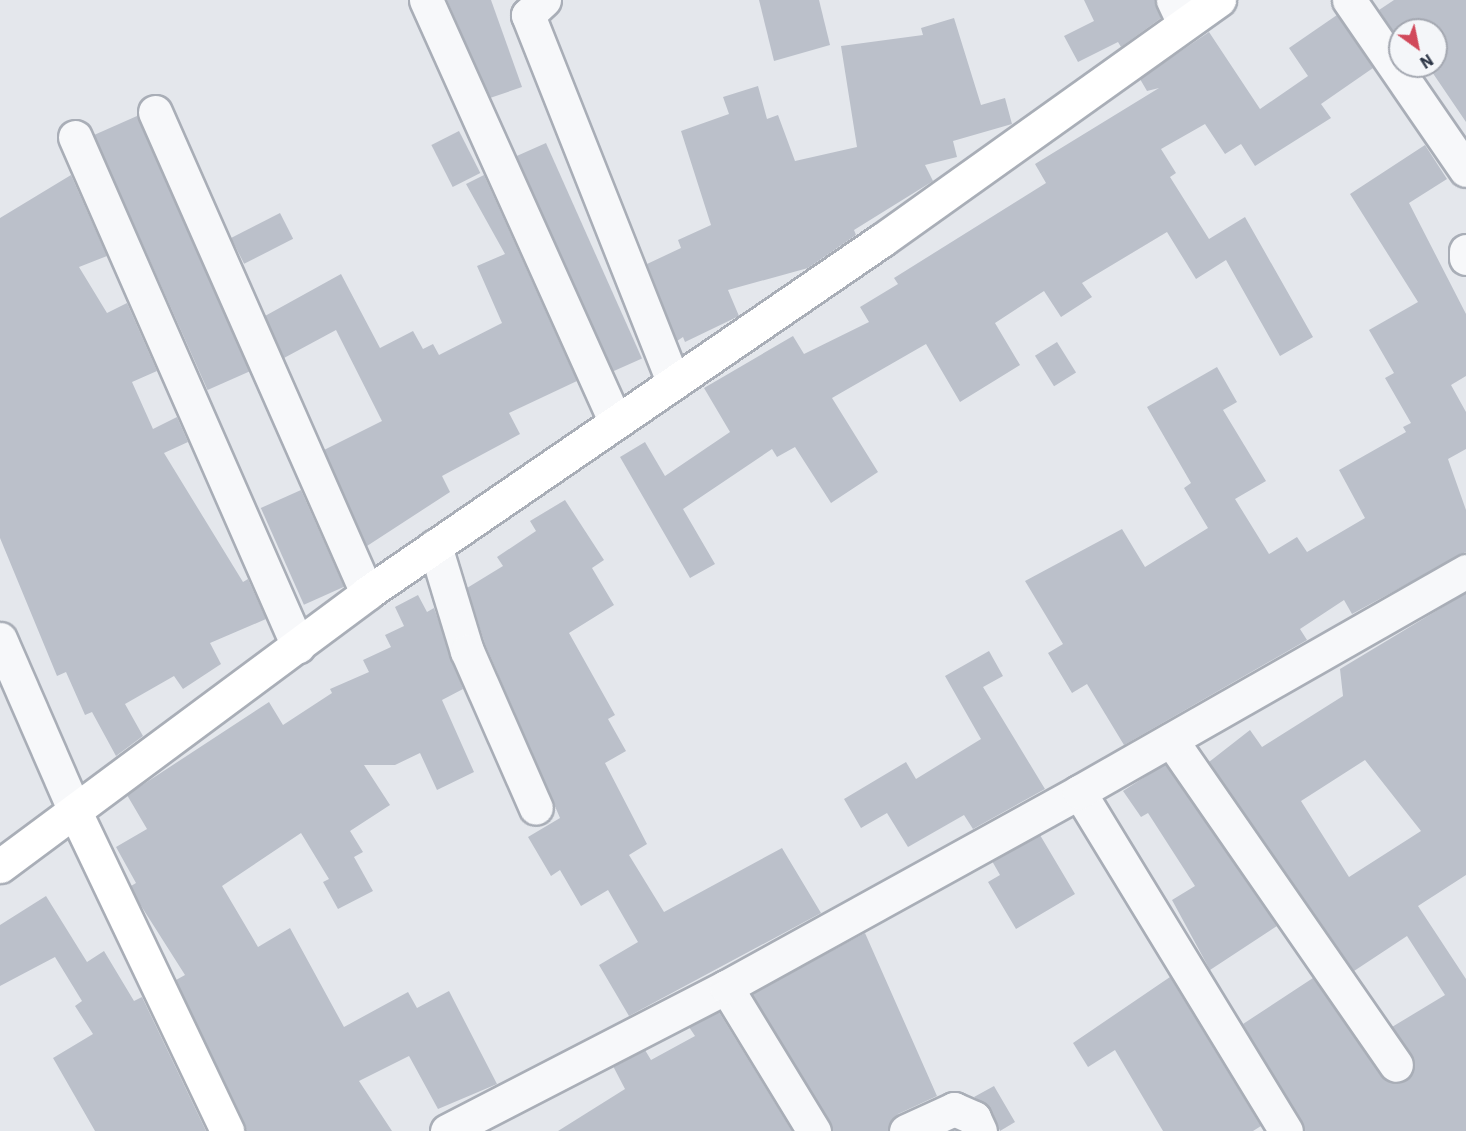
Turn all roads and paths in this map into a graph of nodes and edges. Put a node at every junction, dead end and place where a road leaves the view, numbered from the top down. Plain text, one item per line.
1 (426, 0) edge
2 (544, 0) edge
3 (1218, 0) edge
4 (1349, 0) edge
5 (1178, 12) edge
6 (155, 112) dead end
7 (75, 136) dead end
8 (1466, 170) edge
9 (1466, 251) edge
10 (1466, 258) edge
11 (673, 382) junction
12 (615, 420) junction
13 (435, 546) junction
14 (1466, 571) edge
15 (367, 593) junction
16 (0, 639) edge
17 (297, 645) junction
18 (1171, 740) junction
19 (1079, 792) junction
20 (536, 808) dead end
21 (76, 814) junction
22 (0, 866) edge
23 (726, 987) junction
24 (1396, 1065) dead end
25 (227, 1131) edge
26 (447, 1131) edge
27 (814, 1131) edge
28 (906, 1131) edge
29 (980, 1131) edge
30 (1286, 1131) edge

1 - 12 street
2 - 11 street
3 - 5 street
4 - 8 street
5 - 11 street
6 - 15 street
7 - 17 street
9 - 10 street
11 - 12 street
12 - 13 street
13 - 15 street
13 - 20 street
14 - 18 street
15 - 17 street
16 - 21 street
17 - 21 street
18 - 19 street
18 - 24 street
19 - 23 street
19 - 30 street
21 - 22 street
21 - 25 street
23 - 26 street
23 - 27 street
28 - 29 street

